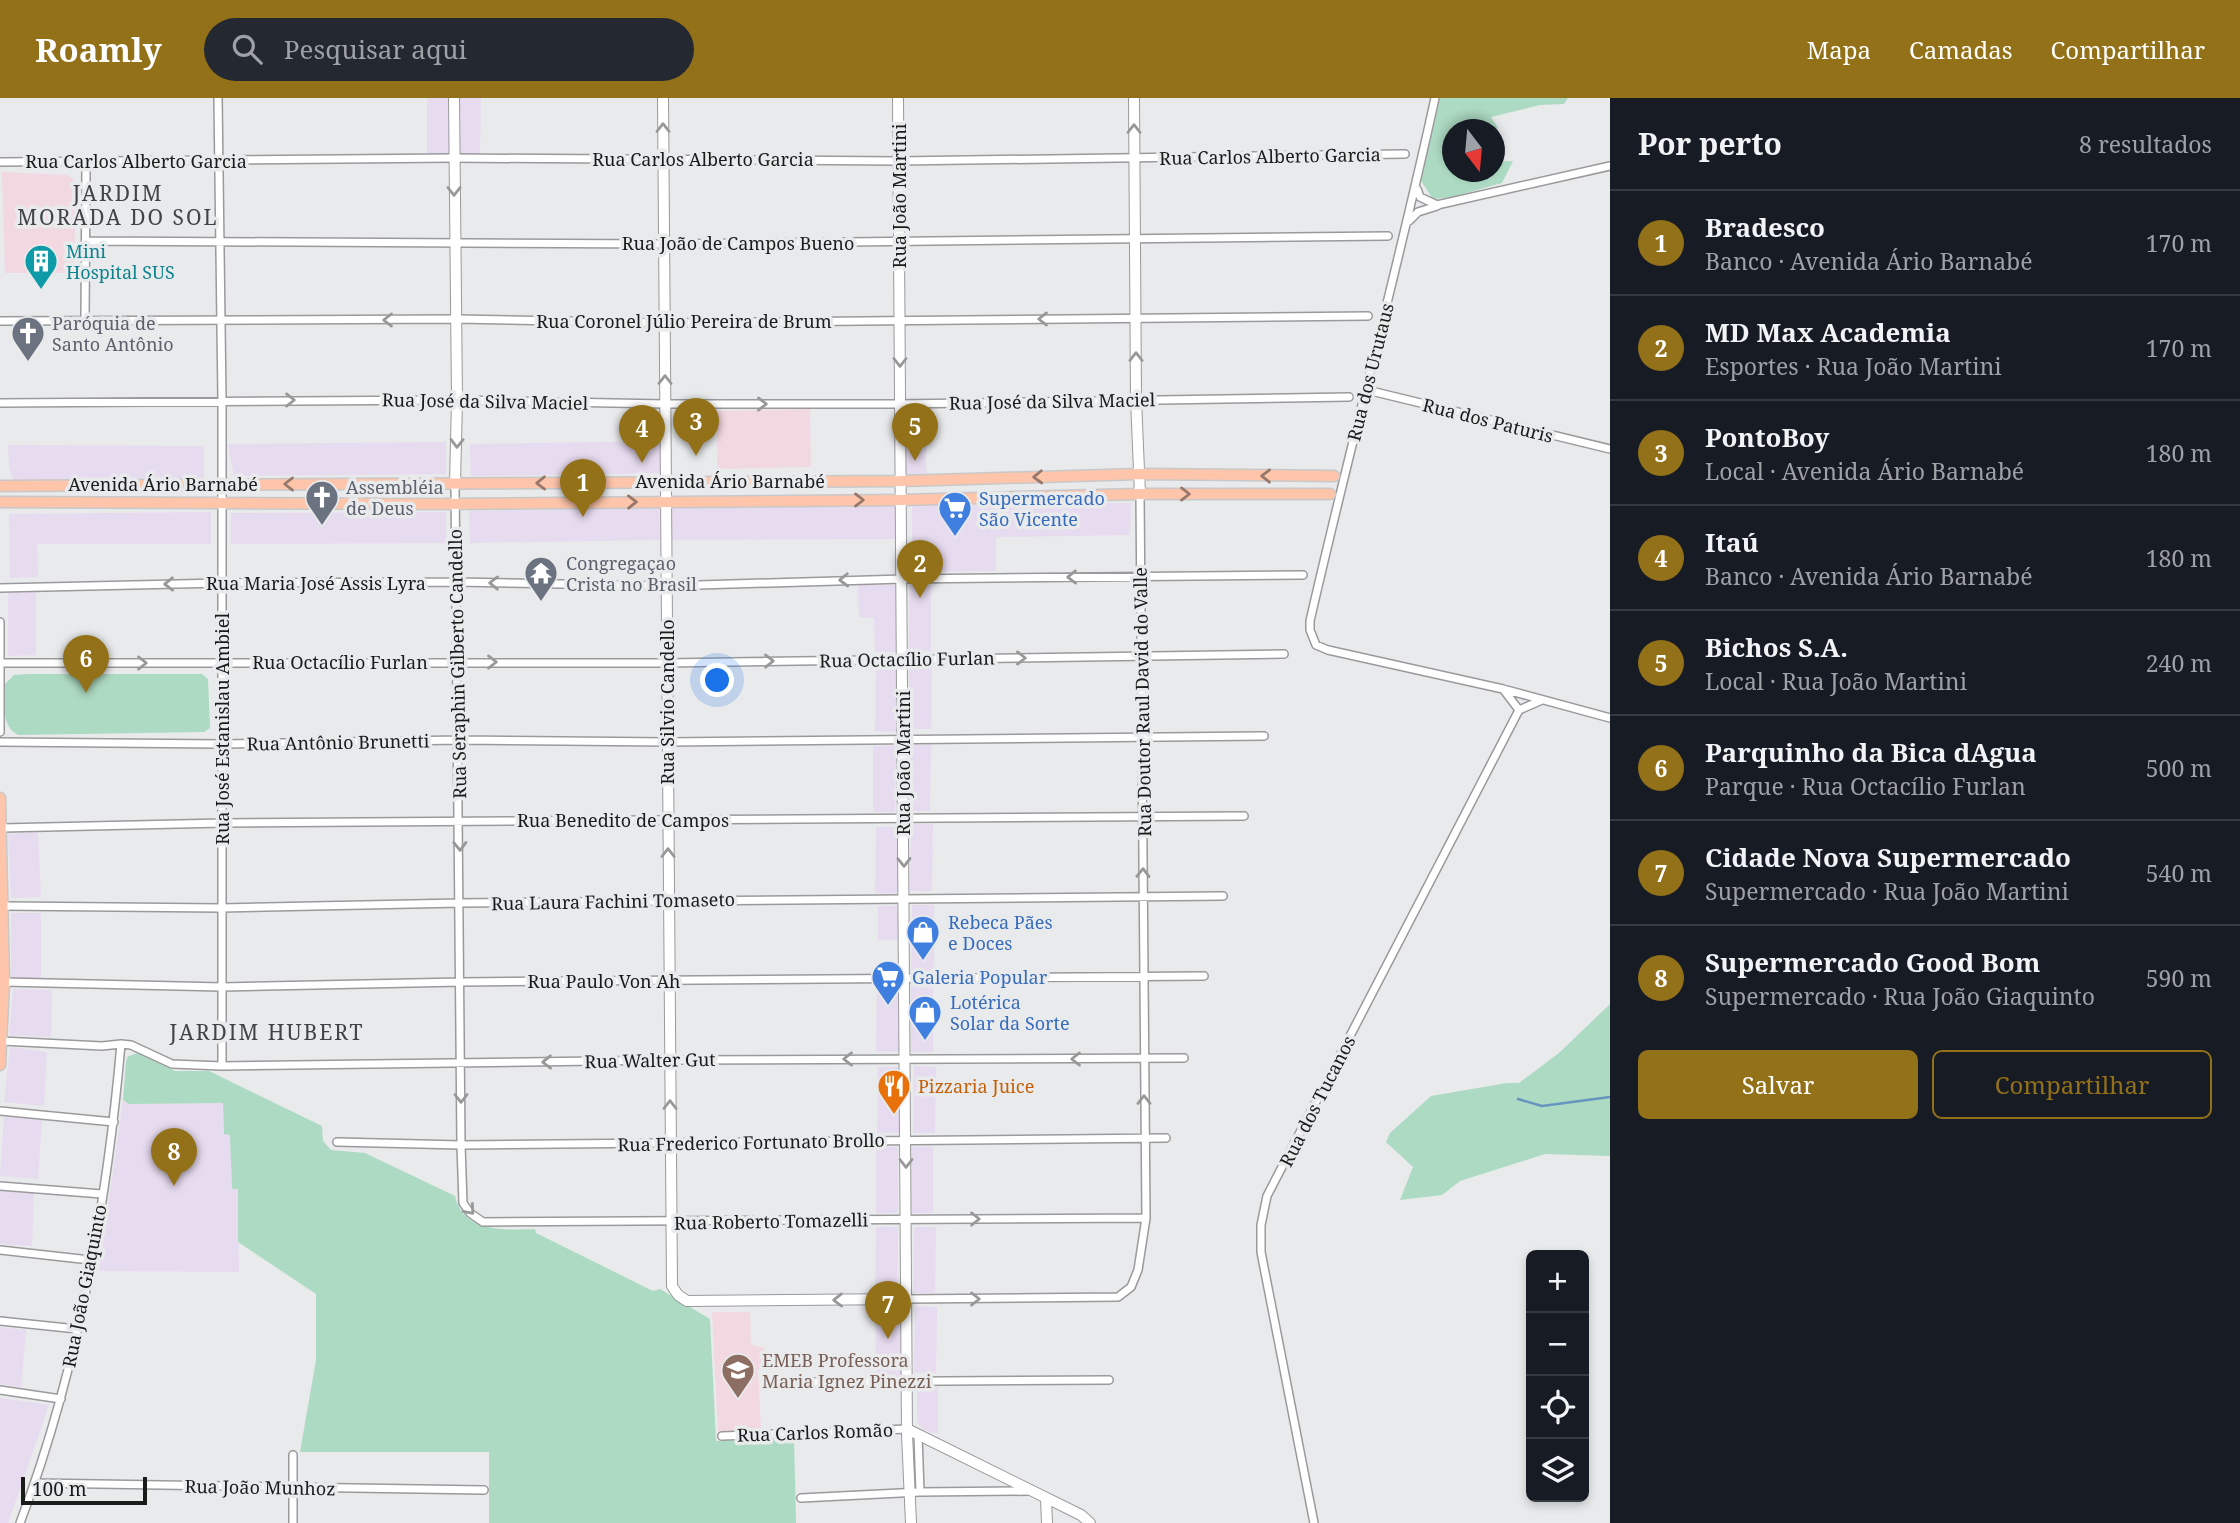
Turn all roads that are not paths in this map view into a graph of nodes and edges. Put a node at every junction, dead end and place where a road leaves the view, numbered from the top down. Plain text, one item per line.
1 (218, 98) edge
2 (454, 98) edge
3 (663, 98) edge
4 (898, 98) edge
5 (1134, 98) edge
6 (1436, 98) edge
7 (1405, 154) dead end
8 (454, 158) junction
9 (663, 158) junction
10 (1134, 158) junction
11 (219, 161) junction
12 (899, 161) junction
13 (0, 162) edge
14 (86, 163) junction
15 (1609, 167) edge
16 (1417, 181) junction
17 (1437, 205) junction
18 (1405, 229) junction
19 (1388, 236) dead end
20 (1135, 238) junction
21 (88, 241) junction
22 (220, 241) junction
23 (454, 242) junction
24 (900, 242) junction
25 (664, 244) junction
26 (1368, 316) dead end
27 (1136, 318) junction
28 (456, 319) junction
29 (900, 320) junction
30 (0, 321) edge
31 (220, 321) junction
32 (86, 322) junction
33 (664, 323) junction
34 (1367, 390) junction
35 (1349, 397) dead end
36 (222, 400) junction
37 (457, 400) junction
38 (1136, 400) junction
39 (0, 403) edge
40 (665, 404) junction
41 (901, 404) junction
42 (1610, 449) edge
43 (1140, 474) junction
44 (1334, 476) dead end
45 (1293, 477) junction
46 (666, 481) junction
47 (901, 481) junction
48 (221, 484) junction
49 (456, 484) junction
50 (0, 486) edge
51 (1140, 494) junction
52 (1292, 494) junction
53 (1330, 494) dead end
54 (901, 500) junction
55 (666, 501) junction
56 (0, 502) edge
57 (221, 502) junction
58 (455, 504) junction
59 (1303, 575) dead end
60 (1140, 576) junction
61 (903, 579) junction
62 (457, 582) junction
63 (222, 583) junction
64 (666, 586) junction
65 (0, 588) edge
66 (0, 622) edge
67 (1284, 654) dead end
68 (1141, 657) junction
69 (903, 658) junction
70 (458, 662) junction
71 (0, 663) edge
72 (222, 663) junction
73 (667, 663) junction
74 (1503, 690) junction
75 (1542, 700) junction
76 (1519, 710) junction
77 (1606, 717) edge
78 (1610, 726) edge
79 (0, 732) edge
80 (1142, 736) junction
81 (1264, 736) dead end
82 (904, 738) junction
83 (459, 740) junction
84 (0, 742) edge
85 (668, 742) junction
86 (222, 744) junction
87 (0, 798) edge
88 (1244, 816) dead end
89 (903, 817) junction
90 (1144, 817) junction
91 (668, 820) junction
92 (460, 821) junction
93 (223, 823) junction
94 (2, 828) junction
95 (1223, 896) dead end
96 (1142, 897) junction
97 (904, 899) junction
98 (668, 901) junction
99 (460, 903) junction
100 (4, 906) junction
101 (221, 908) junction
102 (1204, 976) dead end
103 (1144, 978) junction
104 (905, 980) junction
105 (670, 981) junction
106 (4, 982) junction
107 (461, 982) junction
108 (222, 987) junction
109 (2, 1041) edge
110 (121, 1044) junction
111 (905, 1058) junction
112 (1184, 1058) dead end
113 (670, 1060) junction
114 (1144, 1060) junction
115 (461, 1063) junction
116 (0, 1065) edge
117 (222, 1066) junction
118 (0, 1111) edge
119 (114, 1122) junction
120 (1144, 1138) junction
121 (1166, 1138) dead end
122 (906, 1140) junction
123 (337, 1142) dead end
124 (670, 1142) junction
125 (461, 1145) junction
126 (0, 1186) edge
127 (102, 1194) junction
128 (1146, 1217) junction
129 (906, 1220) junction
130 (671, 1222) junction
131 (0, 1250) edge
132 (90, 1260) junction
133 (906, 1299) junction
134 (0, 1321) edge
135 (77, 1329) junction
136 (1110, 1380) dead end
137 (908, 1381) junction
138 (801, 1382) dead end
139 (0, 1390) edge
140 (61, 1399) junction
141 (907, 1429) junction
142 (918, 1434) junction
143 (722, 1436) dead end
144 (293, 1455) dead end
145 (36, 1483) junction
146 (293, 1488) junction
147 (484, 1490) dead end
148 (915, 1492) junction
149 (1031, 1492) junction
150 (801, 1498) dead end
151 (1046, 1499) junction
152 (20, 1523) edge
153 (293, 1523) edge
154 (911, 1523) edge
155 (1046, 1523) edge
156 (1090, 1523) edge
157 (1314, 1523) edge

1 - 11 street, Rua José Estanislau Ambiel
2 - 8 street, Rua Seraphin Gilberto Candello
9 -> 3 street, Rua Silvio Candello
4 - 12 street, Rua João Martini
10 -> 5 street, Rua Doutor Raul David do Valle
6 - 16 street, Rua dos Urutaus
7 - 10 street, Rua Carlos Alberto Garcia
8 - 9 street, Rua Carlos Alberto Garcia
8 - 11 street, Rua Carlos Alberto Garcia
8 -> 23 street, Rua Seraphin Gilberto Candello
9 - 12 street, Rua Carlos Alberto Garcia
9 - 25 street, Rua Silvio Candello
10 - 12 street, Rua Carlos Alberto Garcia
10 - 20 street, Rua Doutor Raul David do Valle
11 - 14 street, Rua Carlos Alberto Garcia
11 - 22 street, Rua José Estanislau Ambiel
12 - 24 street, Rua João Martini
13 - 14 street, Rua Carlos Alberto Garcia
14 - 21 street
15 - 17 street
16 - 17 street
16 - 18 street, Rua dos Urutaus
17 - 18 street
18 - 34 street, Rua dos Urutaus
19 - 20 street, Rua João de Campos Bueno
20 - 24 street, Rua João de Campos Bueno
20 - 27 street, Rua Doutor Raul David do Valle
21 - 22 street, Rua João de Campos Bueno
21 - 32 street
22 - 23 street, Rua João de Campos Bueno
22 - 31 street, Rua José Estanislau Ambiel
23 - 25 street, Rua João de Campos Bueno
23 - 28 street, Rua Seraphin Gilberto Candello
24 - 25 street, Rua João de Campos Bueno
24 - 29 street, Rua João Martini
25 - 33 street, Rua Silvio Candello
26 - 27 street, Rua Coronel Júlio Pereira de Brum
27 -> 29 street, Rua Coronel Júlio Pereira de Brum
38 -> 27 street, Rua Doutor Raul David do Valle
28 -> 31 street, Rua Coronel Júlio Pereira de Brum
28 - 33 street, Rua Coronel Júlio Pereira de Brum
28 - 37 street, Rua Seraphin Gilberto Candello
29 - 33 street, Rua Coronel Júlio Pereira de Brum
29 -> 41 street, Rua João Martini
30 - 32 street, Rua Coronel Júlio Pereira de Brum
31 - 32 street, Rua Coronel Júlio Pereira de Brum
31 - 36 street, Rua José Estanislau Ambiel
40 -> 33 street, Rua Silvio Candello
34 - 42 street, Rua dos Paturis
34 - 74 street, Rua dos Urutaus
35 - 38 street, Rua José da Silva Maciel
36 -> 37 street, Rua José da Silva Maciel
36 - 39 street, Rua José da Silva Maciel
36 - 48 street, Rua José Estanislau Ambiel
37 - 40 street, Rua José da Silva Maciel
37 -> 49 street, Rua Seraphin Gilberto Candello
38 - 41 street, Rua José da Silva Maciel
38 - 43 street, Rua Doutor Raul David do Valle
40 -> 41 street, Rua José da Silva Maciel
40 - 46 street, Rua Silvio Candello
41 - 47 street, Rua João Martini
45 -> 43 main road, Avenida Ário Barnabé
43 -> 47 main road, Avenida Ário Barnabé
43 - 51 street, Rua Doutor Raul David do Valle
44 - 45 main road, Avenida Ário Barnabé
45 - 52 main road
46 - 47 main road, Avenida Ário Barnabé
46 -> 49 main road, Avenida Ário Barnabé
46 - 55 street, Rua Silvio Candello
47 - 54 street, Rua João Martini
49 -> 48 main road, Avenida Ário Barnabé
48 - 50 main road, Avenida Ário Barnabé
48 - 57 street, Rua José Estanislau Ambiel
49 - 58 street, Rua Seraphin Gilberto Candello
51 -> 52 main road, Avenida Ário Barnabé
51 - 54 main road, Avenida Ário Barnabé
51 - 60 street, Rua Doutor Raul David do Valle
52 - 53 main road, Avenida Ário Barnabé
55 -> 54 main road, Avenida Ário Barnabé
54 - 61 street, Rua João Martini
58 -> 55 main road, Avenida Ário Barnabé
55 - 64 street, Rua Silvio Candello
56 - 57 main road, Avenida Ário Barnabé
57 - 58 main road, Avenida Ário Barnabé
57 - 63 street, Rua José Estanislau Ambiel
58 - 62 street, Rua Seraphin Gilberto Candello
59 - 60 street, Rua Maria José Assis Lyra
60 -> 61 street, Rua Maria José Assis Lyra
60 - 68 street, Rua Doutor Raul David do Valle
61 -> 64 street, Rua Maria José Assis Lyra
61 - 69 street, Rua João Martini
62 - 63 street, Rua Maria José Assis Lyra
64 -> 62 street, Rua Maria José Assis Lyra
62 - 70 street, Rua Seraphin Gilberto Candello
63 -> 65 street, Rua Maria José Assis Lyra
63 - 72 street, Rua José Estanislau Ambiel
64 - 73 street, Rua Silvio Candello
66 - 71 street
67 - 68 street, Rua Octacílio Furlan
69 -> 68 street, Rua Octacílio Furlan
68 - 80 street, Rua Doutor Raul David do Valle
73 -> 69 street, Rua Octacílio Furlan
69 - 82 street, Rua João Martini
70 - 72 street, Rua Octacílio Furlan
70 -> 73 street, Rua Octacílio Furlan
70 - 83 street, Rua Seraphin Gilberto Candello
71 -> 72 street, Rua Octacílio Furlan
71 - 79 street
72 - 86 street, Rua José Estanislau Ambiel
73 - 85 street, Rua Silvio Candello
74 - 75 street
74 - 76 street
75 - 76 street
75 - 77 street
76 - 157 street, Rua dos Tucanos
77 - 78 street
80 - 81 street, Rua Antônio Brunetti
80 - 82 street, Rua Antônio Brunetti
80 - 90 street, Rua Doutor Raul David do Valle
82 - 85 street, Rua Antônio Brunetti
82 - 89 street, Rua João Martini
83 - 85 street, Rua Antônio Brunetti
83 - 86 street, Rua Antônio Brunetti
83 - 92 street, Rua Seraphin Gilberto Candello
84 - 86 street, Rua Antônio Brunetti
85 - 91 street, Rua Silvio Candello
86 - 93 street, Rua José Estanislau Ambiel
87 - 94 main road
88 - 90 street, Rua Benedito de Campos
89 - 90 street, Rua Benedito de Campos
89 - 91 street, Rua Benedito de Campos
89 -> 97 street, Rua João Martini
96 -> 90 street, Rua Doutor Raul David do Valle
91 - 92 street, Rua Benedito de Campos
98 -> 91 street, Rua Silvio Candello
92 - 93 street, Rua Benedito de Campos
92 -> 99 street, Rua Seraphin Gilberto Candello
93 - 94 street, Rua Benedito de Campos
93 - 101 street, Rua José Estanislau Ambiel
94 - 100 main road
95 - 96 street, Rua Laura Fachini Tomaseto
96 - 97 street, Rua Laura Fachini Tomaseto
96 - 103 street, Rua Doutor Raul David do Valle
97 - 98 street, Rua Laura Fachini Tomaseto
97 - 104 street, Rua João Martini
98 - 99 street, Rua Laura Fachini Tomaseto
98 - 105 street, Rua Silvio Candello
99 - 101 street, Rua Laura Fachini Tomaseto
99 - 107 street, Rua Seraphin Gilberto Candello
100 - 101 street, Rua Laura Fachini Tomaseto
100 - 106 main road
101 - 108 street, Rua José Estanislau Ambiel
102 - 103 street, Rua Paulo Von Ah
103 - 104 street, Rua Paulo Von Ah
103 - 114 street, Rua Doutor Raul David do Valle
104 - 105 street, Rua Paulo Von Ah
104 - 111 street, Rua João Martini
105 - 107 street, Rua Paulo Von Ah
105 - 113 street, Rua Silvio Candello
106 - 108 street, Rua Paulo Von Ah
106 - 109 main road
107 - 108 street, Rua Paulo Von Ah
107 - 115 street, Rua Seraphin Gilberto Candello
108 - 117 street, Rua José Estanislau Ambiel
109 - 110 street
109 - 116 main road
110 - 117 street, Rua Walter Gut
110 - 119 street, Rua João Giaquinto
111 -> 113 street, Rua Walter Gut
114 -> 111 street, Rua Walter Gut
111 - 122 street, Rua João Martini
112 - 114 street, Rua Walter Gut
113 -> 115 street, Rua Walter Gut
124 -> 113 street, Rua Silvio Candello
120 -> 114 street, Rua Doutor Raul David do Valle
115 - 117 street, Rua Walter Gut
115 -> 125 street, Rua Seraphin Gilberto Candello
118 - 119 street
119 - 127 street, Rua João Giaquinto
120 - 121 street, Rua Frederico Fortunato Brollo
120 - 122 street, Rua Frederico Fortunato Brollo
120 - 128 street, Rua Doutor Raul David do Valle
122 - 124 street, Rua Frederico Fortunato Brollo
122 -> 129 street, Rua João Martini
123 - 125 street, Rua Frederico Fortunato Brollo
124 - 125 street, Rua Frederico Fortunato Brollo
124 - 130 street, Rua Silvio Candello
125 -> 130 street, Rua Roberto Tomazelli
126 - 127 street
127 - 132 street, Rua João Giaquinto
129 -> 128 street, Rua Roberto Tomazelli
133 -> 128 street, Rua Doutor Raul David do Valle
129 - 130 street, Rua Roberto Tomazelli
129 - 133 street, Rua João Martini
133 -> 130 street, Rua Silvio Candello
131 - 132 street
132 - 135 street, Rua João Giaquinto
133 - 137 street, Rua João Martini
134 - 135 street
135 - 140 street, Rua João Giaquinto
136 - 137 street
137 - 138 street
137 - 141 street, Rua João Martini
139 - 140 street
140 - 145 street, Rua João Giaquinto
141 - 142 street
141 - 143 street, Rua Carlos Romão
141 - 148 street, Rua João Martini
142 - 148 street
142 - 149 street
144 - 146 street
145 - 146 street, Rua João Munhoz
145 - 152 street, Rua João Giaquinto
146 - 147 street, Rua João Munhoz
146 - 153 street
148 - 149 street
148 - 150 street
148 - 154 street, Rua João Martini
149 - 151 street
151 - 155 street
151 - 156 street

